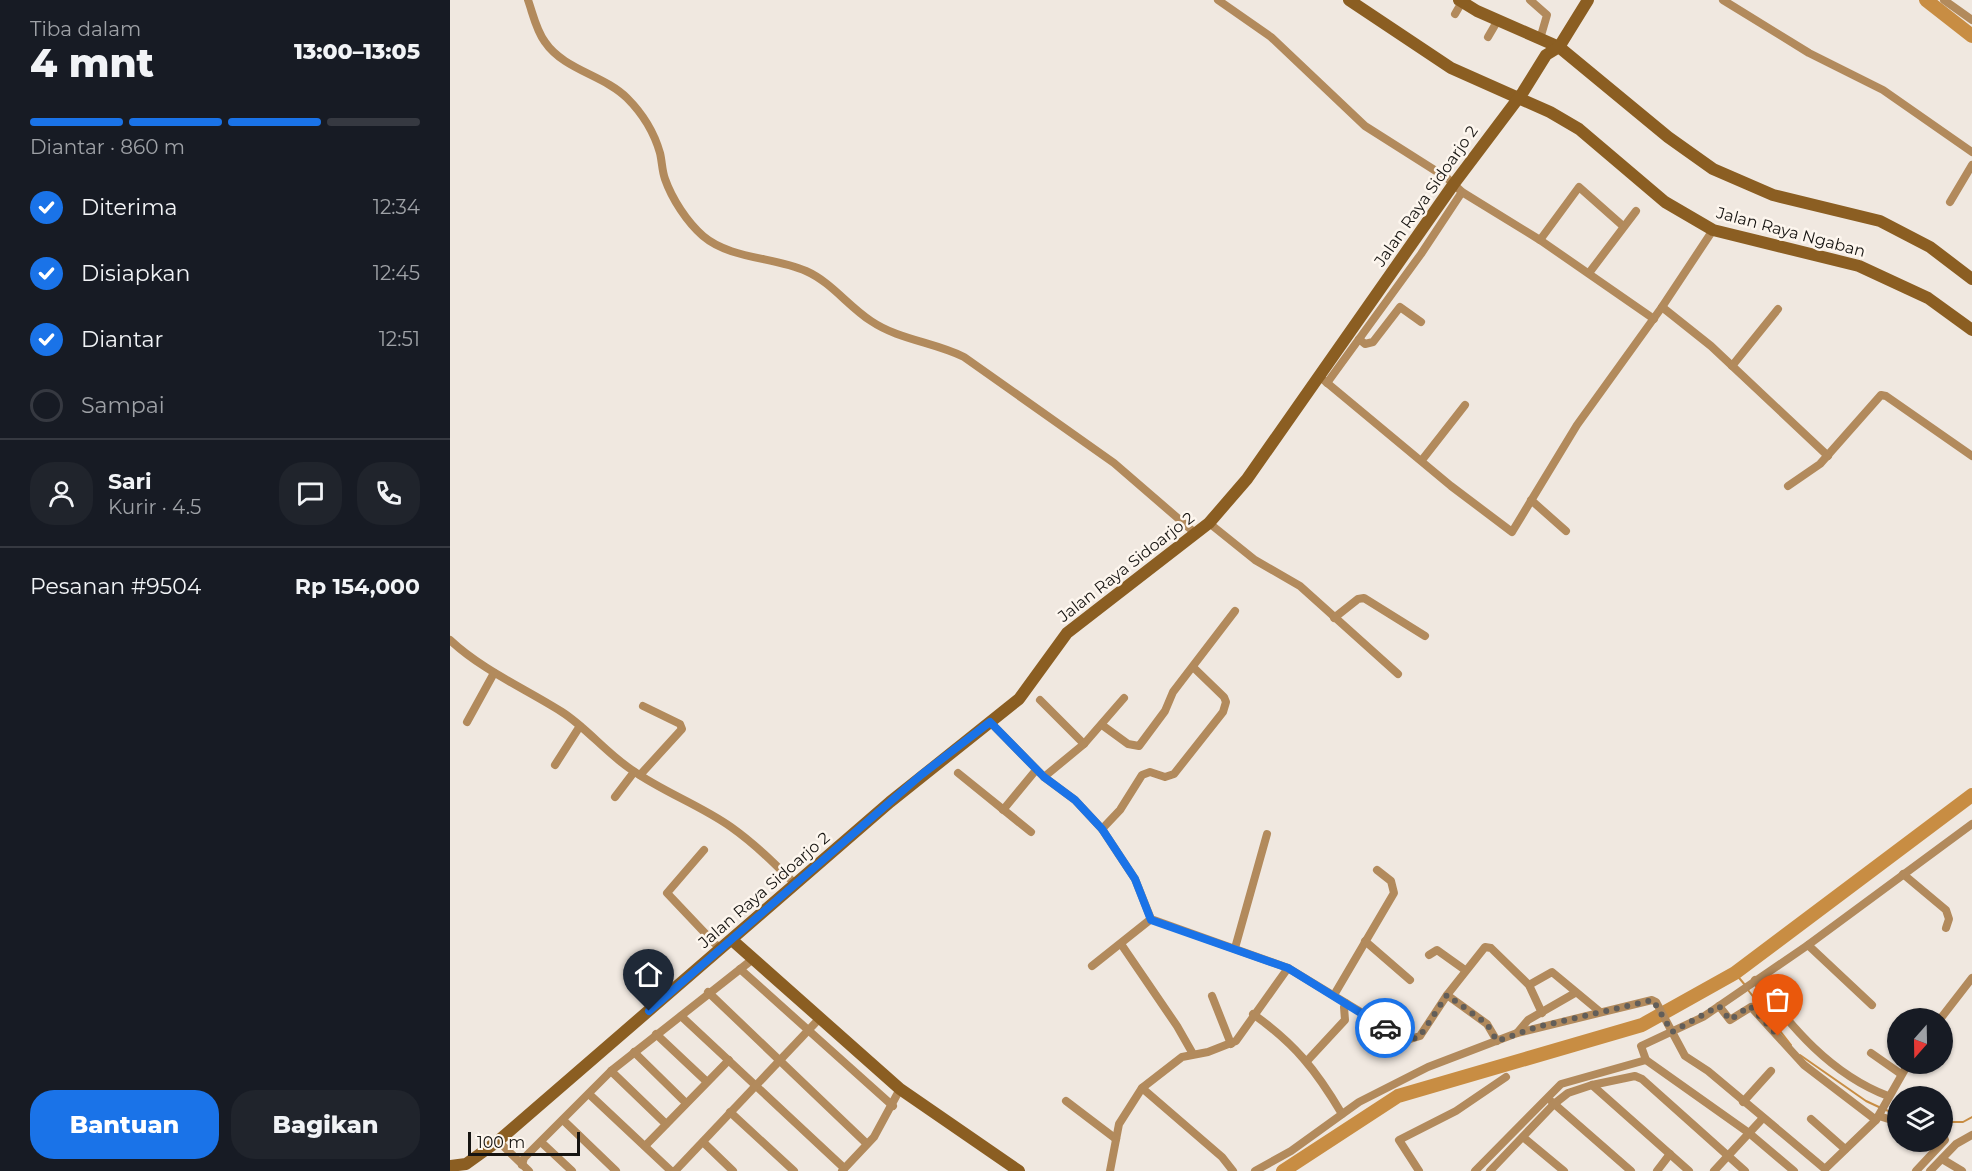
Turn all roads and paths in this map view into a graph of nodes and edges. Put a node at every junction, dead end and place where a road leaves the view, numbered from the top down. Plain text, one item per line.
1 (528, 0) edge
2 (1218, 0) edge
3 (1349, 0) edge
4 (1530, 0) edge
5 (1588, 0) edge
6 (1723, 0) edge
7 (1944, 0) edge
8 (1458, 6) edge
9 (1972, 20) edge
10 (1540, 39) junction
11 (1559, 47) junction
12 (1523, 91) junction
13 (1972, 152) edge
14 (1972, 165) edge
15 (1458, 189) junction
16 (1950, 202) dead end
17 (1636, 211) dead end
18 (1623, 226) junction
19 (1713, 230) junction
20 (1540, 240) junction
21 (1589, 273) junction
22 (1972, 279) edge
23 (1662, 307) junction
24 (1778, 309) dead end
25 (1654, 319) junction
26 (1421, 322) dead end
27 (1972, 330) edge
28 (1359, 339) junction
29 (1732, 366) junction
30 (1324, 380) junction
31 (1465, 405) dead end
32 (1828, 456) junction
33 (1972, 456) edge
34 (1422, 460) junction
35 (1788, 486) dead end
36 (1531, 500) junction
37 (1213, 526) junction
38 (1566, 531) dead end
39 (1195, 533) junction
40 (1234, 611) dead end
41 (1334, 618) junction
42 (1425, 636) dead end
43 (450, 640) edge
44 (1193, 667) junction
45 (494, 673) junction
46 (1398, 674) dead end
47 (1124, 698) dead end
48 (1040, 700) dead end
49 (643, 706) dead end
50 (467, 723) dead end
51 (1102, 724) junction
52 (580, 726) junction
53 (994, 726) junction
54 (1084, 744) junction
55 (555, 765) dead end
56 (1036, 770) junction
57 (958, 773) dead end
58 (637, 774) junction
59 (1044, 777) junction
60 (615, 797) dead end
61 (1003, 810) junction
62 (1102, 829) junction
63 (1970, 829) edge
64 (1030, 832) dead end
65 (1267, 834) dead end
66 (704, 850) dead end
67 (1377, 870) dead end
68 (1903, 874) junction
69 (796, 885) junction
70 (1151, 920) junction
71 (1946, 928) dead end
72 (1365, 941) junction
73 (736, 944) junction
74 (1120, 944) junction
75 (1808, 945) junction
76 (1235, 948) junction
77 (721, 951) junction
78 (1429, 955) dead end
79 (753, 959) junction
80 (1092, 966) dead end
81 (1288, 968) junction
82 (740, 969) junction
83 (1465, 970) junction
84 (1972, 978) edge
85 (1410, 980) dead end
86 (1753, 981) junction
87 (1528, 985) junction
88 (708, 992) junction
89 (1575, 993) junction
90 (1334, 995) junction
91 (1447, 995) junction
92 (1212, 996) dead end
93 (1346, 1003) junction
94 (1872, 1005) dead end
95 (1719, 1006) junction
96 (1949, 1008) edge
97 (1599, 1011) junction
98 (1542, 1013) junction
99 (1253, 1014) junction
100 (681, 1016) junction
101 (819, 1019) junction
102 (1670, 1028) junction
103 (808, 1030) junction
104 (1517, 1033) junction
105 (656, 1034) junction
106 (1497, 1041) junction
107 (1233, 1042) junction
108 (634, 1052) junction
109 (1871, 1053) dead end
110 (1193, 1054) junction
111 (729, 1060) junction
112 (780, 1060) junction
113 (1646, 1060) junction
114 (1307, 1061) junction
115 (1630, 1064) junction
116 (1887, 1064) edge
117 (611, 1071) junction
118 (1771, 1071) dead end
119 (1901, 1074) edge
120 (1635, 1076) junction
121 (1506, 1077) dead end
122 (706, 1082) junction
123 (755, 1085) junction
124 (1592, 1085) junction
125 (1894, 1086) edge
126 (1142, 1088) junction
127 (900, 1089) junction
128 (590, 1094) junction
129 (1887, 1097) joint
130 (1066, 1101) dead end
131 (1551, 1101) junction
132 (1743, 1102) junction
133 (686, 1103) junction
134 (893, 1106) junction
135 (730, 1112) junction
136 (1342, 1114) junction
137 (1878, 1117) junction
138 (1763, 1118) junction
139 (1811, 1119) dead end
140 (1887, 1119) edge
141 (563, 1120) junction
142 (666, 1124) junction
143 (1749, 1133) junction
144 (1972, 1135) edge
145 (1523, 1137) junction
146 (1116, 1139) junction
147 (541, 1142) junction
148 (703, 1142) junction
149 (866, 1143) junction
150 (503, 1146) junction
151 (645, 1146) junction
152 (1845, 1149) junction
153 (1934, 1152) edge
154 (1670, 1155) junction
155 (1727, 1156) junction
156 (1942, 1159) junction
157 (1482, 1164) junction
158 (450, 1166) edge
159 (526, 1168) edge
160 (843, 1169) edge
161 (1825, 1170) edge
162 (572, 1171) edge
163 (616, 1171) edge
164 (673, 1171) edge
165 (733, 1171) edge
166 (794, 1171) edge
167 (1019, 1171) edge
168 (1110, 1171) edge
169 (1233, 1171) edge
170 (1255, 1171) edge
171 (1419, 1171) edge
172 (1475, 1171) edge
173 (1491, 1171) edge
174 (1564, 1171) edge
175 (1631, 1171) edge
176 (1657, 1171) edge
177 (1689, 1171) edge
178 (1714, 1171) edge
179 (1744, 1171) edge
180 (1794, 1171) edge
181 (1916, 1171) edge
182 (1930, 1171) edge
183 (1962, 1171) edge

1 - 39 street
2 - 15 street
3 - 12 street, Jalan Raya Ngaban
4 - 10 street
5 - 11 street, Jalan Raya Sidoarjo 2
6 - 13 street
7 - 9 street
8 - 10 street
10 - 11 street
11 - 12 street, Jalan Raya Sidoarjo 2
11 - 22 street
12 - 15 street, Jalan Raya Sidoarjo 2
12 - 19 street, Jalan Raya Ngaban
14 - 16 street
15 - 20 street
15 - 28 street
15 - 30 street, Jalan Raya Sidoarjo 2
17 - 18 street
18 - 20 street
18 - 21 street
19 - 23 street
19 - 27 street, Jalan Raya Ngaban
20 - 21 street
21 - 25 street
23 - 25 street
23 - 29 street
24 - 29 street
25 - 36 street
26 - 28 street
28 - 30 street
29 - 32 street
30 - 34 street
30 - 37 street, Jalan Raya Sidoarjo 2
31 - 34 street
32 - 33 street
32 - 35 street
34 - 36 street
36 - 38 street
37 - 39 street, Jalan Raya Sidoarjo 2
37 - 41 street
39 - 53 street, Jalan Raya Sidoarjo 2
40 - 44 street
41 - 42 street
41 - 46 street
43 - 45 street
44 - 51 street
44 - 62 street
45 - 50 street
45 - 52 street
47 - 51 street
48 - 54 street
49 - 58 street
51 - 54 street
52 - 55 street
52 - 58 street
53 - 56 street
53 - 69 street, Jalan Raya Sidoarjo 2
54 - 59 street
56 - 59 street
56 - 61 street
57 - 61 street
58 - 60 street
58 - 69 street
59 - 62 street
61 - 64 street
62 - 70 street
63 - 68 street
65 - 76 street
66 - 77 street
67 - 72 street
68 - 71 street
68 - 75 street
69 - 73 street, Jalan Raya Sidoarjo 2
70 - 74 street
70 - 76 street
72 - 85 street
72 - 90 street
73 - 77 street, Jalan Raya Sidoarjo 2
73 - 79 street
74 - 80 street
74 - 110 street
75 - 86 street
75 - 94 street
76 - 81 street
77 - 150 street, Jalan Raya Sidoarjo 2
78 - 83 street
79 - 82 street
79 - 101 street
81 - 90 street
81 - 99 street
82 - 88 street
82 - 103 street
83 - 87 street
83 - 91 street
84 - 96 street
86 - 95 street
86 - 129 street
87 - 89 street
87 - 98 street
88 - 100 street
88 - 112 street
89 - 97 street
89 - 98 street
90 - 93 street
91 - 93 street
91 - 106 street
92 - 107 street
93 - 114 street
95 - 102 street
95 - 137 street
97 - 102 street
97 - 104 street
98 - 104 street
99 - 107 street
99 - 114 street
100 - 105 street
100 - 111 street
101 - 103 street
101 - 127 street
102 - 113 street
102 - 132 street
103 - 112 street
103 - 134 street
104 - 106 street
105 - 108 street
105 - 122 street
106 - 136 street
107 - 110 street
108 - 117 street
108 - 133 street
109 - 116 street
110 - 126 street
111 - 122 street
111 - 123 street
112 - 123 street
112 - 149 street
113 - 115 street
113 - 143 street
114 - 136 street
115 - 120 street
115 - 131 street
117 - 128 street
117 - 142 street
118 - 132 street
119 - 125 street
120 - 124 street
120 - 155 street
121 - 171 street
122 - 133 street
123 - 135 street
123 - 160 street
124 - 131 street
124 - 154 street
126 - 146 street
126 - 169 street
127 - 134 street
127 - 167 street
128 - 141 street
128 - 151 street
129 - 137 street
130 - 146 street
131 - 145 street
131 - 157 street
131 - 175 street
132 - 138 street
133 - 142 street
134 - 149 street
135 - 148 street
135 - 166 street
136 - 170 street
137 - 140 street
137 - 152 street
138 - 143 street
138 - 161 street
139 - 152 street
141 - 147 street
141 - 163 street
142 - 151 street
143 - 155 street
143 - 180 street
144 - 156 street
145 - 173 street
145 - 174 street
146 - 168 street
147 - 159 street
147 - 162 street
148 - 164 street
148 - 165 street
149 - 160 street
150 - 158 street, Jalan Raya Sidoarjo 2
150 - 159 street
151 - 164 street
152 - 161 street
153 - 181 street
154 - 176 street
154 - 177 street
155 - 178 street
155 - 179 street
156 - 182 street
156 - 183 street
157 - 172 street
157 - 173 street

